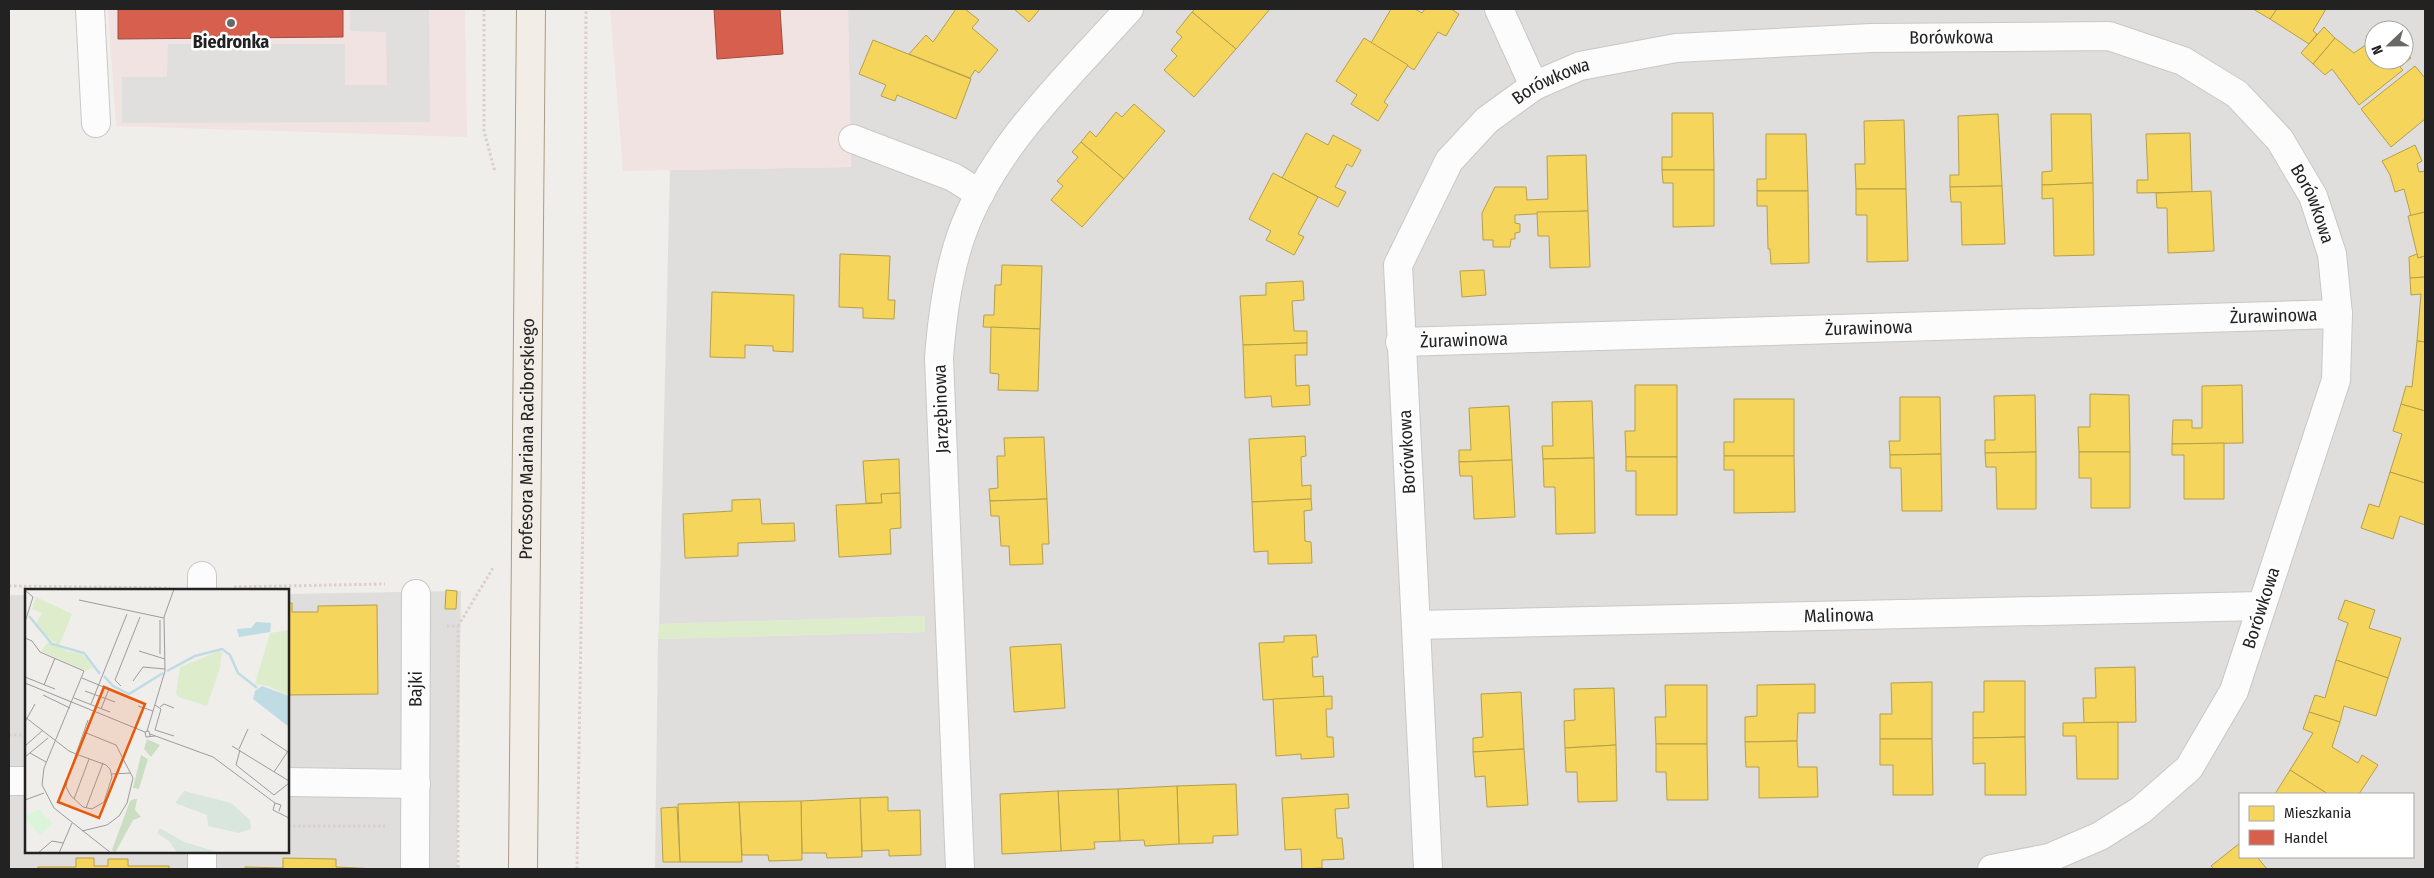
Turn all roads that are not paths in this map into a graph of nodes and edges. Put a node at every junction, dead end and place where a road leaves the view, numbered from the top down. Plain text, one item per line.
1 (90, 9) edge
2 (531, 9) edge
3 (1129, 9) edge
4 (1498, 9) edge
5 (1534, 86) junction
6 (96, 123) dead end
7 (853, 140) dead end
8 (980, 194) junction
9 (2338, 314) junction
10 (1400, 342) junction
11 (416, 594) dead end
12 (2261, 606) junction
13 (1417, 625) junction
14 (9, 781) edge
15 (25, 781) edge
16 (289, 782) edge
17 (416, 784) junction
18 (202, 853) edge
19 (202, 869) edge
20 (415, 869) edge
21 (523, 869) edge
22 (960, 869) edge
23 (1428, 869) edge
24 (1992, 869) edge

1 - 6 street
2 - 21 main road, Profesora Mariana Raciborskiego
3 - 8 street, Jarzębinowa
4 - 5 street
5 - 9 street, Borówkowa
5 - 10 street, Borówkowa
7 - 8 street
8 - 22 street, Jarzębinowa
9 - 10 street, Żurawinowa
9 - 12 street, Borówkowa
10 - 13 street, Borówkowa
11 - 17 street, Bajki
12 - 13 street, Malinowa
12 - 24 street, Borówkowa
13 - 23 street, Borówkowa
14 - 15 street
16 - 17 street
17 - 20 street, Bajki
18 - 19 street

